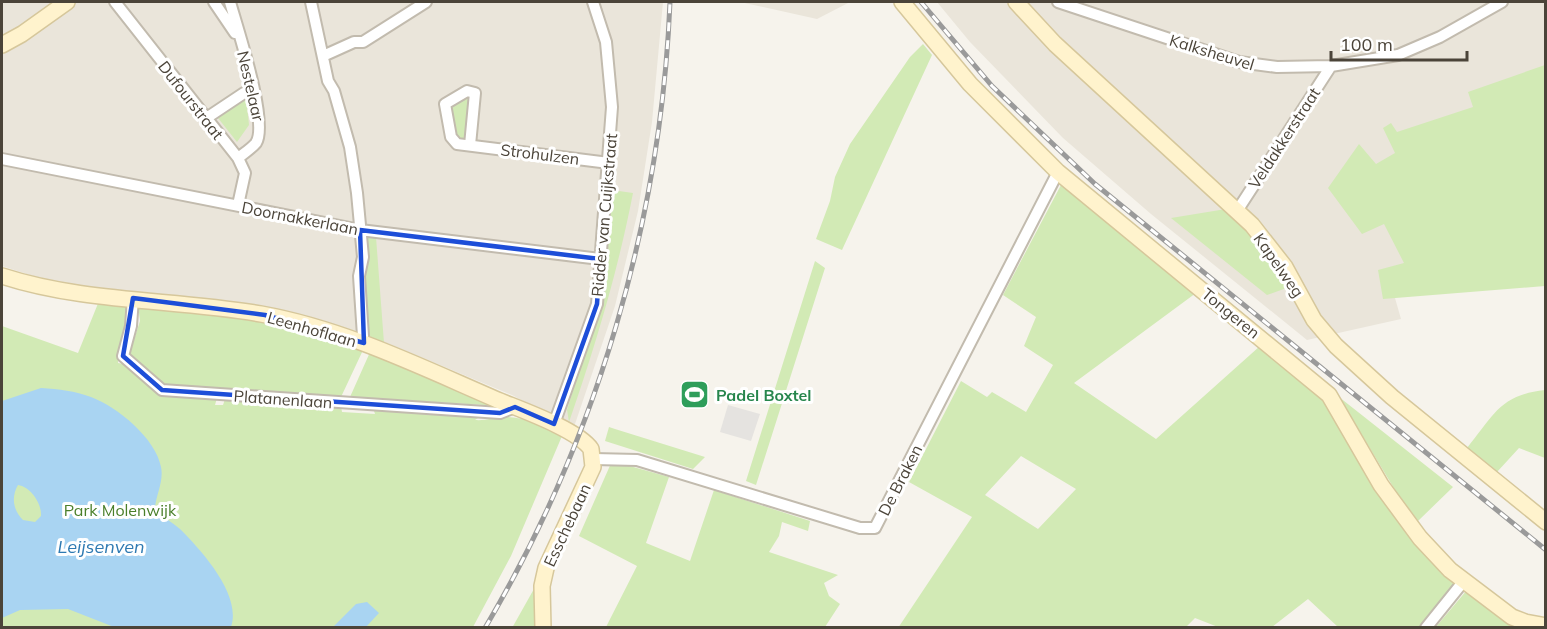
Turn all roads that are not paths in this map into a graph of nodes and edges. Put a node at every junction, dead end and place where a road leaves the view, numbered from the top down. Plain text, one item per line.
1 (66, 2) edge
2 (115, 2) edge
3 (214, 2) edge
4 (230, 2) edge
5 (311, 2) edge
6 (426, 2) edge
7 (594, 2) edge
8 (902, 2) edge
9 (1058, 2) edge
10 (1502, 2) edge
11 (1019, 3) edge
12 (240, 40) junction
13 (2, 45) edge
14 (323, 56) junction
15 (1331, 66) junction
16 (244, 93) dead end
17 (205, 119) junction
18 (470, 145) junction
19 (238, 158) junction
20 (2, 159) edge
21 (609, 163) junction
22 (1058, 172) junction
23 (238, 205) junction
24 (1237, 211) junction
25 (360, 230) junction
26 (600, 259) junction
27 (2, 276) edge
28 (133, 298) junction
29 (361, 343) junction
30 (515, 407) junction
31 (554, 424) junction
32 (594, 459) junction
33 (1545, 522) edge
34 (1463, 582) junction
35 (1545, 626) edge
36 (543, 627) edge
37 (1426, 627) edge

1 - 13 street
2 - 17 street, Dufourstraat
3 - 12 street, Nestelaar
4 - 12 street, Nestelaar
5 - 14 street
6 - 14 street
7 - 21 street, Ridder van Cuijkstraat
8 - 22 street, Tongeren
9 - 15 street, Kalksheuvel
10 - 15 street, Kalksheuvel
11 - 24 street, Kapelweg
12 - 19 street, Nestelaar
14 - 25 street
15 - 24 street, Veldakkerstraat
16 - 17 street, Nestelaar
17 - 19 street, Dufourstraat
18 - 18 street
18 - 21 street, Strohulzen
19 - 23 street
20 - 23 street, Doornakkerlaan
21 - 26 street, Ridder van Cuijkstraat
22 - 32 street, De Braken
22 - 34 street, Tongeren
23 - 25 street, Doornakkerlaan
24 - 33 street, Kapelweg
25 - 26 street, Doornakkerlaan
25 - 29 street
26 - 31 street, Ridder van Cuijkstraat
27 - 28 street, Leenhoflaan
28 - 29 street, Leenhoflaan
28 - 30 street, Platanenlaan
29 - 30 street, Leenhoflaan
30 - 31 street, Leenhoflaan
31 - 32 street, Leenhoflaan
32 - 36 street, Esschebaan
34 - 35 street, Tongeren
34 - 37 street

